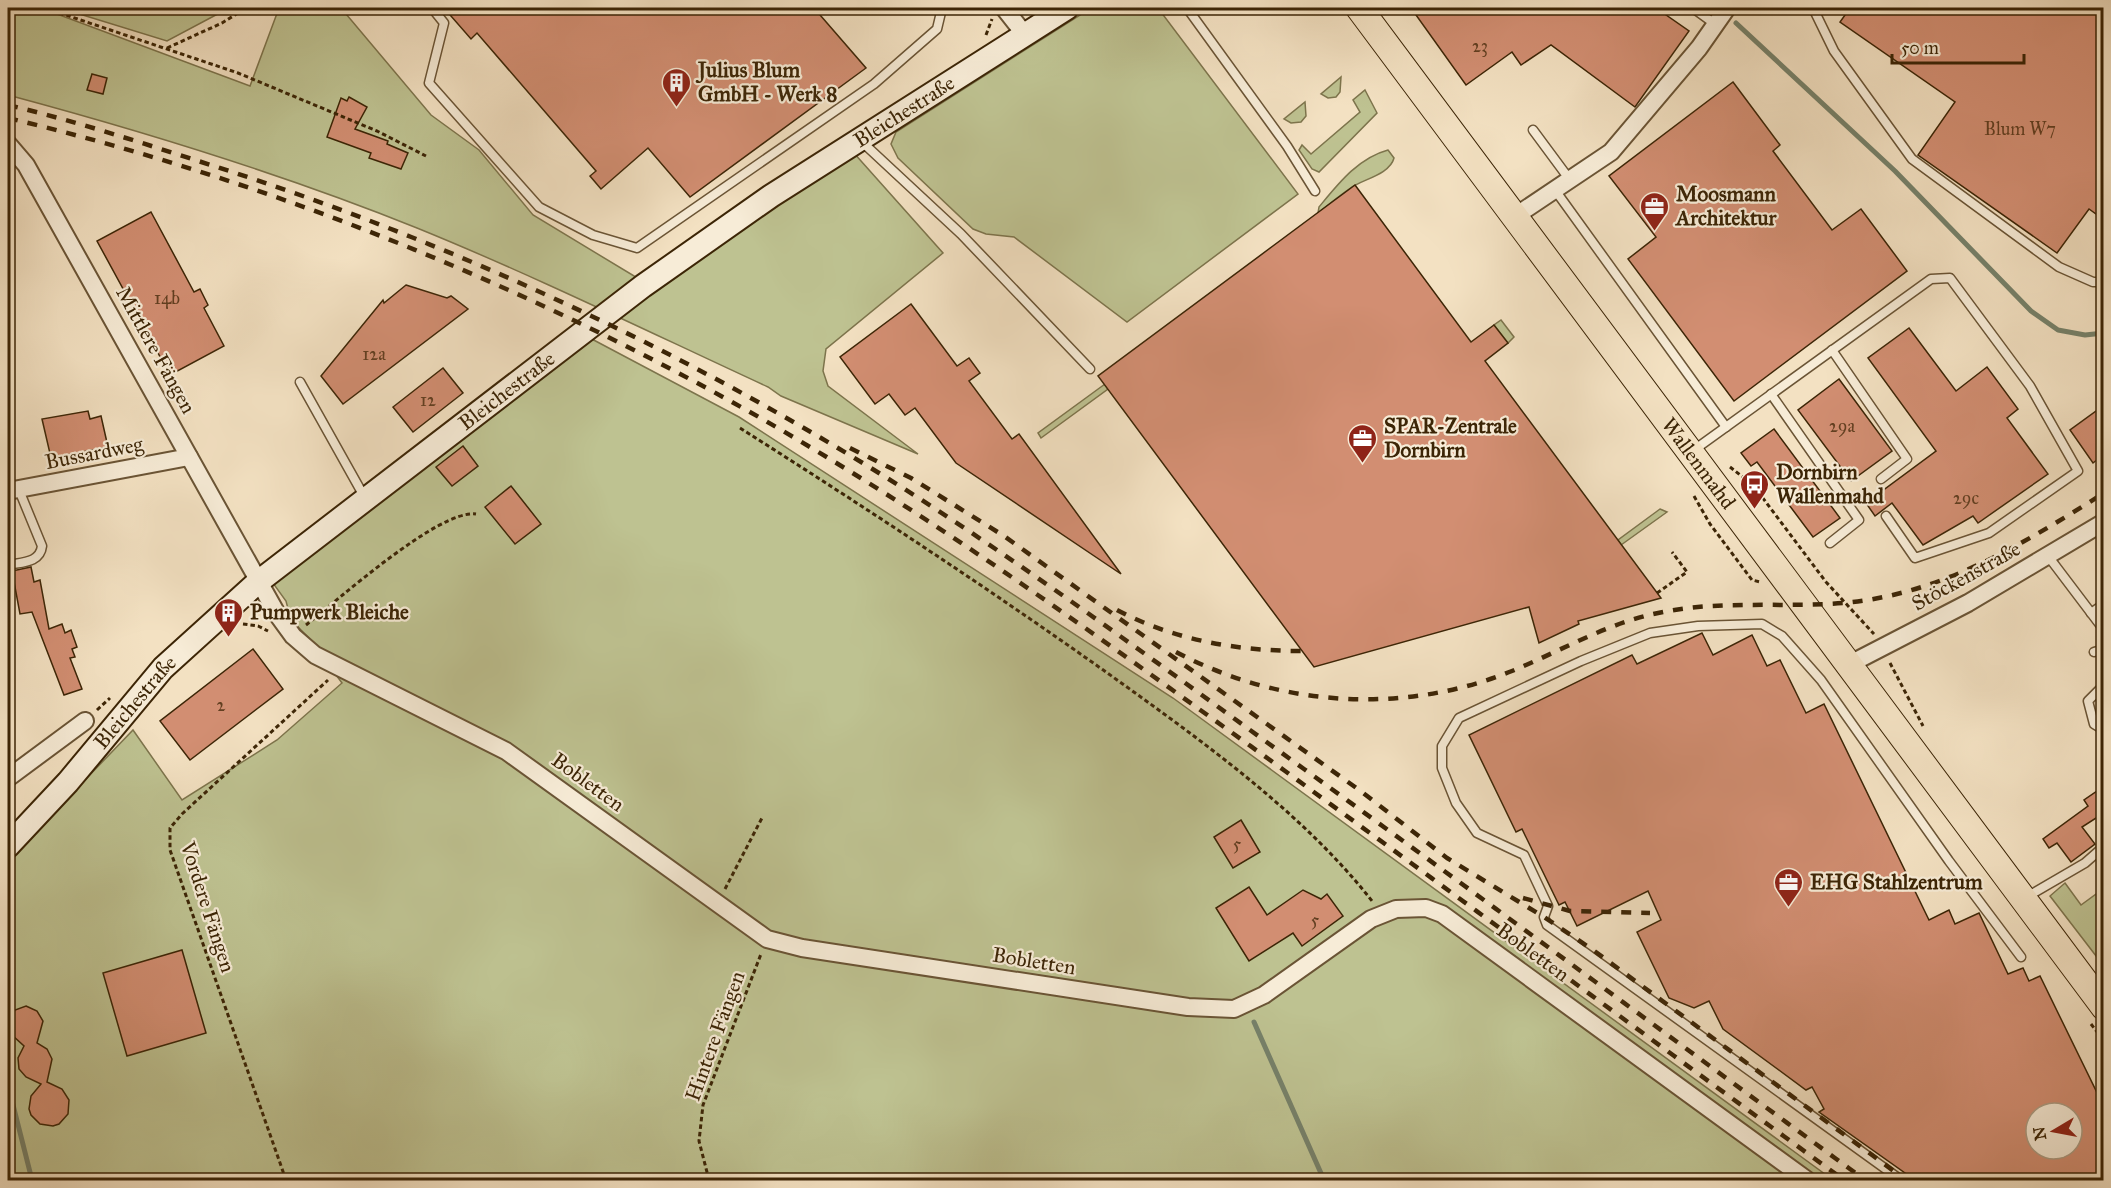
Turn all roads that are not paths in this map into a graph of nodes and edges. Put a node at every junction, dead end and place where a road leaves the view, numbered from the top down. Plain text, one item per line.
1 (432, 8) edge
2 (942, 8) edge
3 (1004, 8) edge
4 (1067, 8) edge
5 (1187, 8) edge
6 (1359, 8) edge
7 (1693, 8) edge
8 (1727, 8) edge
9 (1813, 8) edge
10 (1715, 24) junction
11 (1026, 36) junction
12 (1533, 130) dead end
13 (860, 140) junction
14 (8, 144) edge
15 (1570, 180) junction
16 (1555, 190) junction
17 (1316, 191) dead end
18 (1514, 217) junction
19 (2103, 282) edge
20 (1832, 350) junction
21 (1090, 369) dead end
22 (300, 382) dead end
23 (1771, 394) junction
24 (1726, 427) junction
25 (1691, 452) junction
26 (189, 457) junction
27 (1881, 479) dead end
28 (13, 491) edge
29 (365, 498) junction
30 (1886, 516) dead end
31 (2103, 522) edge
32 (1830, 543) dead end
33 (2048, 556) junction
34 (8, 565) edge
35 (258, 582) junction
36 (2103, 604) edge
37 (2091, 613) junction
38 (2103, 630) edge
39 (1848, 665) junction
40 (2103, 685) edge
41 (85, 721) dead end
42 (2103, 730) edge
43 (8, 778) edge
44 (2102, 832) dead end
45 (8, 846) edge
46 (2023, 899) junction
47 (2021, 957) dead end
48 (2103, 1006) edge
49 (1808, 1180) edge
50 (1900, 1180) edge

1 - 2 lane
3 - 11 street
4 - 11 main road, Bleichestraße
5 - 17 lane
6 - 18 main road, Wallenmahd
7 - 10 lane
8 - 10 street
9 - 19 lane
10 - 15 street
11 - 13 main road, Bleichestraße
12 - 15 lane
13 - 21 lane
13 - 29 main road, Bleichestraße
14 - 26 street, Mittlere Fängen
15 - 16 street
16 - 18 street
16 - 24 lane
18 - 25 main road, Wallenmahd
20 - 23 lane
20 - 27 lane
20 - 30 lane
22 - 29 lane
23 - 24 lane
23 - 32 lane
24 - 25 lane
25 - 39 main road, Wallenmahd
26 - 28 street, Bussardweg
26 - 35 street, Mittlere Fängen
28 - 34 lane
29 - 35 main road, Bleichestraße
31 - 33 street, Stöckenstraße
33 - 37 lane
33 - 39 street, Stöckenstraße
35 - 45 main road, Bleichestraße
35 - 49 street, Bobletten
36 - 37 lane
37 - 38 lane
39 - 46 main road, Wallenmahd
40 - 42 lane
41 - 43 street, Bleichestraße
44 - 46 lane
46 - 48 main road, Wallenmahd
47 - 50 lane

